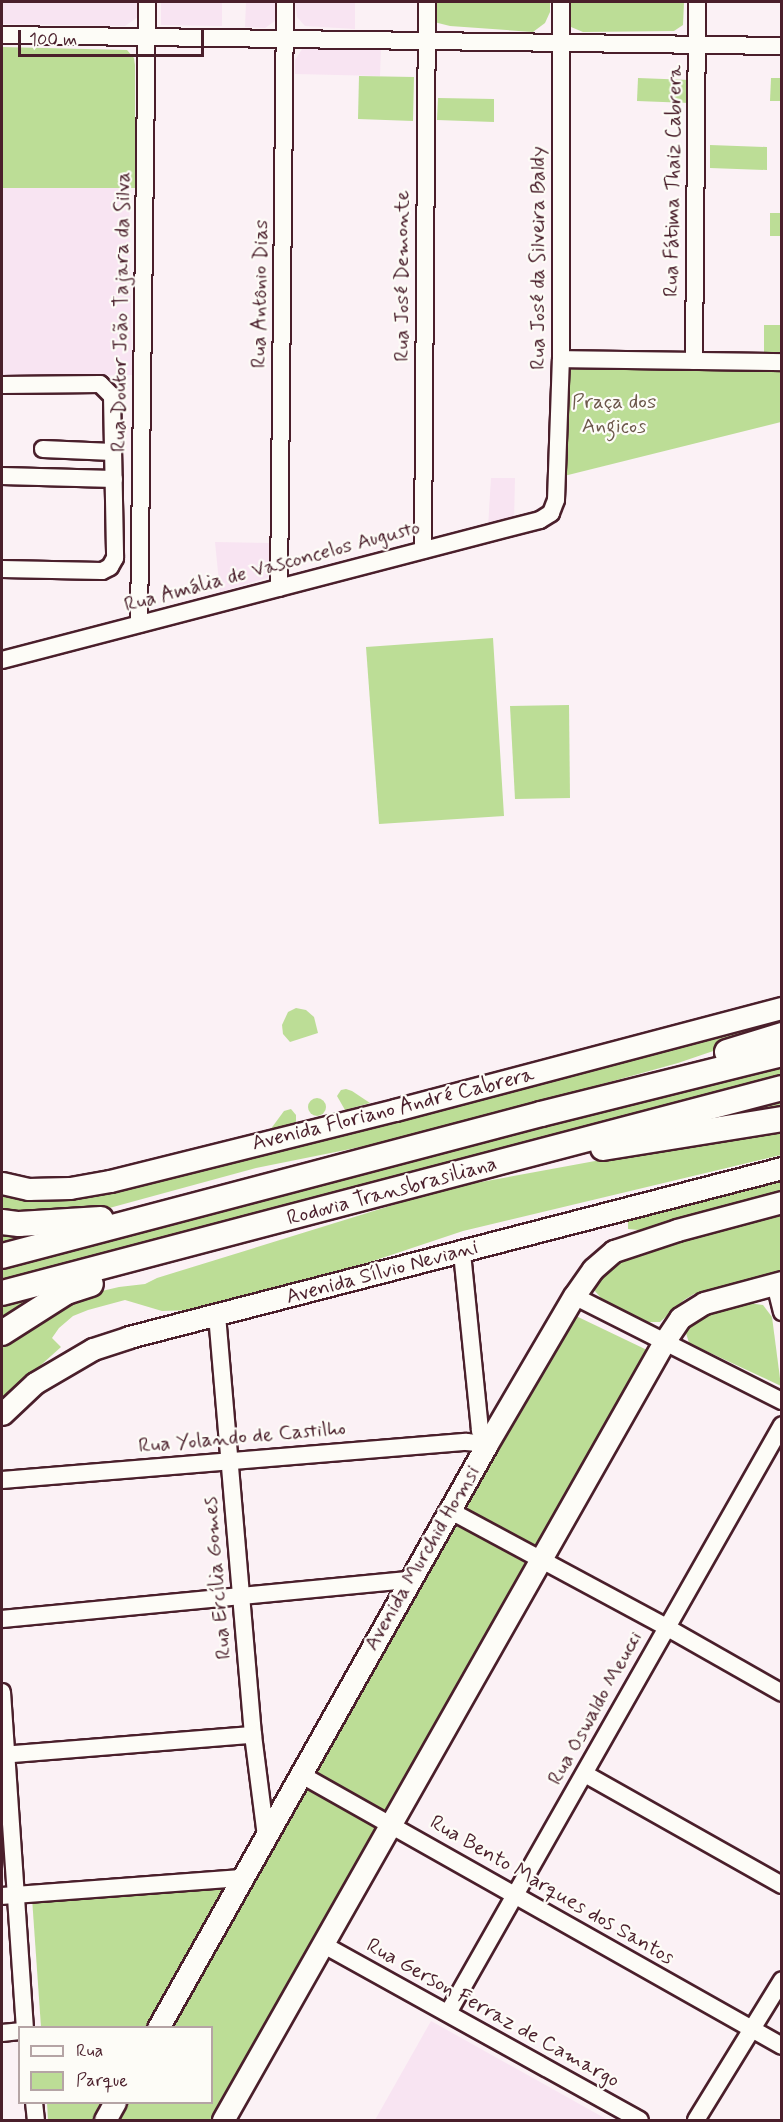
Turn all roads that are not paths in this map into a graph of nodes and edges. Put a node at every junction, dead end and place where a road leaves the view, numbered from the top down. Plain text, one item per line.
1 (147, 2) edge
2 (285, 2) edge
3 (427, 2) edge
4 (561, 2) edge
5 (697, 2) edge
6 (2, 34) edge
7 (147, 37) junction
8 (285, 39) junction
9 (426, 41) junction
10 (561, 43) junction
11 (696, 45) junction
12 (782, 46) edge
13 (561, 359) junction
14 (694, 361) junction
15 (782, 362) edge
16 (2, 386) edge
17 (43, 449) dead end
18 (113, 452) junction
19 (2, 476) edge
20 (114, 480) junction
21 (552, 513) joint
22 (423, 550) junction
23 (2, 569) edge
24 (279, 588) junction
25 (139, 624) junction
26 (4, 655) edge
27 (782, 1008) edge
28 (782, 1035) edge
29 (782, 1053) edge
30 (782, 1088) edge
31 (597, 1100) junction
32 (782, 1119) edge
33 (556, 1147) junction
34 (782, 1168) edge
35 (2, 1183) edge
36 (782, 1202) edge
37 (166, 1213) junction
38 (603, 1215) junction
39 (2, 1221) edge
40 (168, 1251) junction
41 (614, 1251) junction
42 (462, 1252) junction
43 (2, 1256) edge
44 (778, 1283) edge
45 (2, 1293) edge
46 (574, 1296) junction
47 (782, 1312) edge
48 (217, 1315) junction
49 (2, 1333) edge
50 (664, 1342) junction
51 (782, 1401) edge
52 (2, 1414) edge
53 (782, 1425) edge
54 (487, 1444) junction
55 (229, 1460) junction
56 (2, 1480) edge
57 (449, 1510) junction
58 (541, 1560) junction
59 (410, 1580) junction
60 (242, 1595) junction
61 (2, 1618) edge
62 (666, 1627) junction
63 (2, 1692) edge
64 (782, 1693) edge
65 (253, 1735) junction
66 (3, 1755) edge
67 (300, 1774) junction
68 (585, 1774) junction
69 (389, 1824) junction
70 (266, 1836) junction
71 (243, 1878) junction
72 (782, 1885) edge
73 (514, 1893) junction
74 (9, 1896) edge
75 (324, 1945) junction
76 (782, 1980) edge
77 (448, 2013) junction
78 (25, 2026) edge
79 (159, 2026) edge
80 (752, 2030) junction
81 (18, 2031) edge
82 (2, 2033) edge
83 (782, 2046) edge
84 (34, 2104) edge
85 (114, 2104) edge
86 (36, 2121) edge
87 (105, 2121) edge
88 (223, 2121) edge
89 (640, 2121) edge
90 (696, 2121) edge

1 - 7 street, Rua Doutor João Tajara da Silva
2 - 8 street, Rua Antônio Dias
3 - 9 street, Rua José Demonte
4 - 10 street, Rua José da Silveira Baldy
5 - 11 street, Rua Fátima Thaiz Cabrera
6 - 7 street
7 - 8 street
7 - 25 street, Rua Doutor João Tajara da Silva
8 - 9 street
8 - 24 street, Rua Antônio Dias
9 - 10 street
9 - 22 street, Rua José Demonte
10 - 11 street
10 - 13 street, Rua José da Silveira Baldy
11 - 12 street
11 - 14 street, Rua Fátima Thaiz Cabrera
13 - 14 street
13 - 21 street, Rua José da Silveira Baldy
14 - 15 street
16 - 18 street
17 - 18 street
18 - 20 street
19 - 20 street
20 - 23 street
21 - 22 street, Rua Amália de Vasconcelos Augusto
22 - 24 street, Rua Amália de Vasconcelos Augusto
24 - 25 street, Rua Amália de Vasconcelos Augusto
25 - 26 street, Rua Amália de Vasconcelos Augusto
27 - 35 main road, Avenida Floriano André Cabrera
28 - 31 highway
29 - 31 highway, Rodovia Transbrasiliana
30 - 33 highway, Rodovia Transbrasiliana
31 - 37 highway, Rodovia Transbrasiliana
32 - 33 highway
33 - 40 highway, Rodovia Transbrasiliana
34 - 38 main road, Avenida Sílvio Neviani
36 - 41 main road, Avenida Murchid Homsi
37 - 39 highway
37 - 43 highway, Rodovia Transbrasiliana
38 - 41 main road
38 - 42 main road, Avenida Sílvio Neviani
40 - 45 highway, Rodovia Transbrasiliana
40 - 49 highway
41 - 46 main road, Avenida Murchid Homsi
42 - 48 main road, Avenida Sílvio Neviani
42 - 54 street
44 - 47 street
44 - 50 main road
46 - 50 street
46 - 54 main road, Avenida Murchid Homsi
48 - 52 main road, Avenida Sílvio Neviani
48 - 55 street, Rua Ercília Gomes
50 - 51 street
50 - 58 main road
53 - 62 street, Rua Oswaldo Meucci
54 - 55 street, Rua Yolando de Castilho
54 - 57 main road, Avenida Murchid Homsi
55 - 56 street, Rua Yolando de Castilho
55 - 60 street, Rua Ercília Gomes
57 - 58 street
57 - 59 main road, Avenida Murchid Homsi
58 - 62 street
58 - 69 main road
59 - 60 street
59 - 67 main road, Avenida Murchid Homsi
60 - 61 street
60 - 65 street, Rua Ercília Gomes
62 - 64 street
62 - 68 street, Rua Oswaldo Meucci
63 - 66 street
65 - 66 street
65 - 70 street, Rua Ercília Gomes
66 - 74 street
67 - 69 street, Rua Bento Marques dos Santos
67 - 70 main road, Avenida Murchid Homsi
68 - 72 street
68 - 73 street, Rua Oswaldo Meucci
69 - 73 street, Rua Bento Marques dos Santos
69 - 75 main road
70 - 71 main road, Avenida Murchid Homsi
71 - 74 street
71 - 79 main road, Avenida Murchid Homsi
73 - 77 street, Rua Oswaldo Meucci
73 - 80 street, Rua Bento Marques dos Santos
74 - 78 street
75 - 77 street, Rua Gerson Ferraz de Camargo
75 - 88 main road
76 - 80 street
77 - 89 street, Rua Gerson Ferraz de Camargo
80 - 83 street, Rua Bento Marques dos Santos
80 - 90 street
81 - 82 street
84 - 86 street
85 - 87 main road

